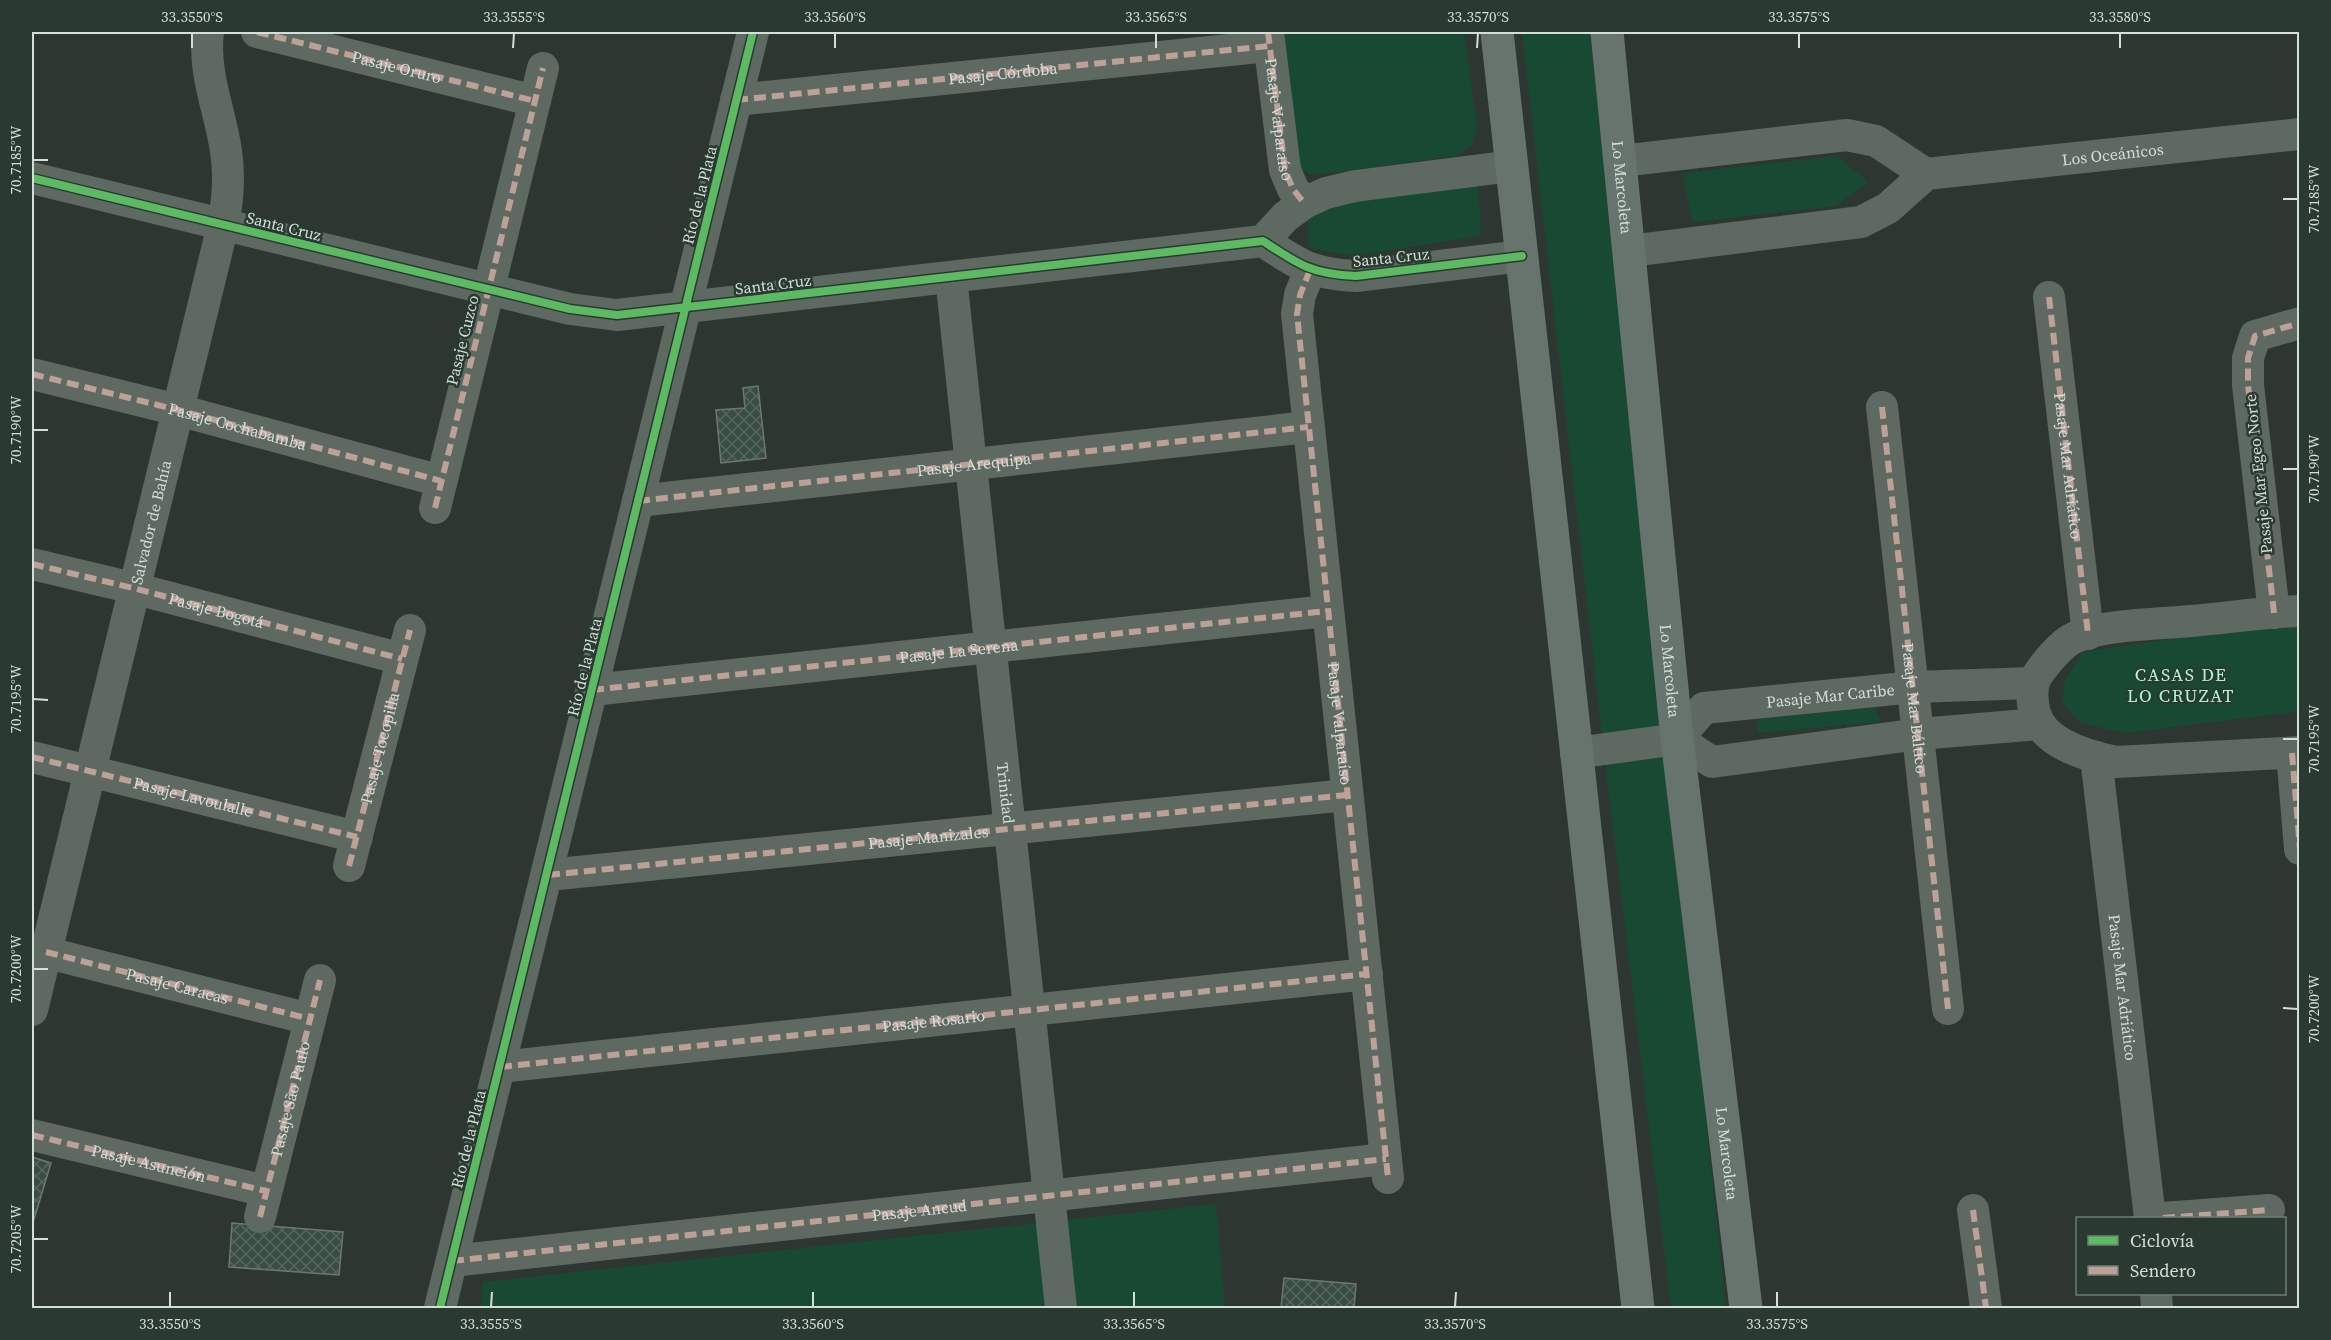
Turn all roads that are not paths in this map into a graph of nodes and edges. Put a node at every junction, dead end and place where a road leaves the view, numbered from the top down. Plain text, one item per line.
1 (208, 32) edge
2 (257, 32) edge
3 (753, 32) edge
4 (1497, 32) edge
5 (1607, 32) edge
6 (1268, 39) edge
7 (543, 69) dead end
8 (736, 100) junction
9 (536, 101) junction
10 (2300, 134) edge
11 (1621, 161) junction
12 (1512, 166) junction
13 (1926, 174) junction
14 (32, 178) edge
15 (1304, 203) junction
16 (223, 225) junction
17 (1263, 241) junction
18 (1630, 251) junction
19 (1522, 256) junction
20 (1310, 270) junction
21 (951, 277) junction
22 (488, 290) junction
23 (2049, 297) dead end
24 (686, 308) junction
25 (2300, 323) edge
26 (32, 374) edge
27 (1882, 407) dead end
28 (178, 410) junction
29 (1308, 426) junction
30 (971, 463) junction
31 (438, 495) joint
32 (638, 501) junction
33 (32, 564) edge
34 (133, 588) junction
35 (1327, 611) junction
36 (2287, 612) edge
37 (2088, 634) junction
38 (406, 645) joint
39 (990, 647) junction
40 (2033, 683) junction
41 (1914, 687) junction
42 (592, 690) junction
43 (2038, 723) junction
44 (1918, 734) junction
45 (1677, 739) junction
46 (2296, 752) edge
47 (1576, 753) junction
48 (32, 757) edge
49 (2096, 757) junction
50 (89, 770) junction
51 (1347, 795) junction
52 (1010, 829) junction
53 (2300, 849) edge
54 (353, 851) joint
55 (548, 876) junction
56 (39, 950) edge
57 (1367, 975) junction
58 (320, 980) dead end
59 (32, 1010) edge
60 (1948, 1010) dead end
61 (1029, 1011) junction
62 (310, 1019) junction
63 (500, 1067) junction
64 (32, 1135) edge
65 (1387, 1168) joint
66 (1048, 1196) junction
67 (263, 1204) joint
68 (1972, 1210) dead end
69 (2269, 1210) dead end
70 (2150, 1217) edge
71 (2176, 1217) edge
72 (452, 1261) junction
73 (440, 1308) edge
74 (1061, 1308) edge
75 (1638, 1308) edge
76 (1746, 1308) edge
77 (1986, 1308) edge

1 - 16 street, Salvador de Bahía
2 - 9 street, Pasaje Oruro
3 - 8 street, Río de la Plata
4 - 12 main road
5 - 11 main road, Lo Marcoleta
6 - 8 street, Pasaje Córdoba
6 - 15 street, Pasaje Valparaíso
7 - 9 street, Pasaje Cuzco
8 - 24 street, Río de la Plata
9 - 22 street, Pasaje Cuzco
10 - 13 street, Los Oceánicos
11 - 13 street
11 - 18 main road, Lo Marcoleta
12 - 15 street
12 - 19 main road
13 - 18 street
14 - 16 street, Santa Cruz
15 - 17 street
16 - 22 street, Santa Cruz
16 - 28 street, Salvador de Bahía
17 - 20 street, Santa Cruz
17 - 21 street, Santa Cruz
18 - 45 main road, Lo Marcoleta
19 - 20 street, Santa Cruz
19 - 47 main road
20 - 29 street, Pasaje Valparaíso
21 - 24 street, Santa Cruz
21 - 30 street, Trinidad
22 - 24 street, Santa Cruz
22 - 31 street, Pasaje Cuzco
23 - 37 street, Pasaje Mar Adriático
24 - 32 street, Río de la Plata
25 - 36 street, Pasaje Mar Egeo Norte
26 - 28 street, Pasaje Cochabamba
27 - 41 street, Pasaje Mar Báltico
28 - 31 street, Pasaje Cochabamba
28 - 34 street, Salvador de Bahía
29 - 30 street, Pasaje Arequipa
29 - 35 street, Pasaje Valparaíso
30 - 32 street, Pasaje Arequipa
30 - 39 street, Trinidad
32 - 42 street, Río de la Plata
33 - 34 street, Pasaje Bogotá
34 - 38 street, Pasaje Bogotá
34 - 50 street, Salvador de Bahía
35 - 39 street, Pasaje La Serena
35 - 51 street, Pasaje Valparaíso
36 - 37 street
37 - 40 street
38 - 54 street, Pasaje Tocopilla
39 - 42 street, Pasaje La Serena
39 - 52 street, Trinidad
40 - 41 street, Pasaje Mar Caribe
40 - 43 street
41 - 44 street, Pasaje Mar Báltico
41 - 45 street, Pasaje Mar Caribe
42 - 55 street, Río de la Plata
43 - 44 street
43 - 49 street
44 - 45 street
44 - 60 street, Pasaje Mar Báltico
45 - 47 street
45 - 76 main road, Lo Marcoleta
46 - 49 street
46 - 53 street
47 - 75 main road
48 - 50 street, Pasaje Lavoulalle
49 - 70 street, Pasaje Mar Adriático
50 - 54 street, Pasaje Lavoulalle
50 - 56 street, Salvador de Bahía
51 - 52 street, Pasaje Manizales
51 - 57 street, Pasaje Valparaíso
52 - 55 street, Pasaje Manizales
52 - 61 street, Trinidad
55 - 63 street, Río de la Plata
56 - 59 street, Salvador de Bahía
56 - 62 street, Pasaje Caracas
57 - 61 street, Pasaje Rosario
57 - 65 street, Pasaje Valparaíso
58 - 62 street, Pasaje São Paulo
61 - 63 street, Pasaje Rosario
61 - 66 street, Trinidad
62 - 67 street, Pasaje São Paulo
63 - 72 street, Río de la Plata
64 - 67 street, Pasaje Asunción
65 - 66 street, Pasaje Ancud
66 - 72 street, Pasaje Ancud
66 - 74 street, Trinidad
68 - 77 street
69 - 71 street
72 - 73 street, Río de la Plata

